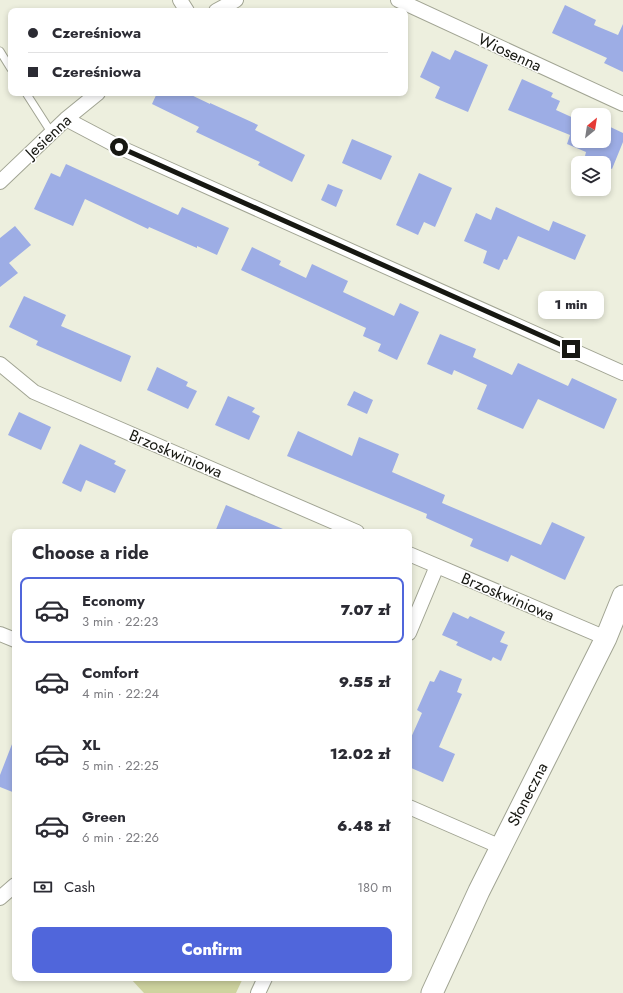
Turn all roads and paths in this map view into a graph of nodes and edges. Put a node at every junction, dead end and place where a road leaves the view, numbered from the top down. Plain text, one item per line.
1 (236, 0) edge
2 (398, 0) edge
3 (221, 8) edge
4 (0, 51) edge
5 (8, 64) edge
6 (28, 96) edge
7 (94, 96) edge
8 (623, 104) edge
9 (66, 119) junction
10 (51, 132) junction
11 (0, 182) edge
12 (0, 364) edge
13 (623, 373) edge
14 (350, 529) edge
15 (412, 555) edge
16 (437, 566) junction
17 (623, 596) edge
18 (412, 626) edge
19 (0, 634) edge
20 (606, 638) junction
21 (12, 639) edge
22 (412, 808) edge
23 (501, 847) junction
24 (12, 888) edge
25 (0, 898) edge
26 (264, 981) edge
27 (258, 993) edge
28 (432, 993) edge

1 - 3 street
2 - 8 street, Wiosenna
4 - 5 lane
6 - 10 lane
7 - 9 street, Jesienna
9 - 10 street, Jesienna
9 - 13 street
10 - 11 street, Jesienna
12 - 14 street, Brzoskwiniowa
15 - 16 street, Brzoskwiniowa
16 - 18 street
16 - 20 street, Brzoskwiniowa
17 - 20 street, Słoneczna
19 - 21 street
20 - 23 street, Słoneczna
22 - 23 street
23 - 28 street, Słoneczna
24 - 25 street
26 - 27 street

